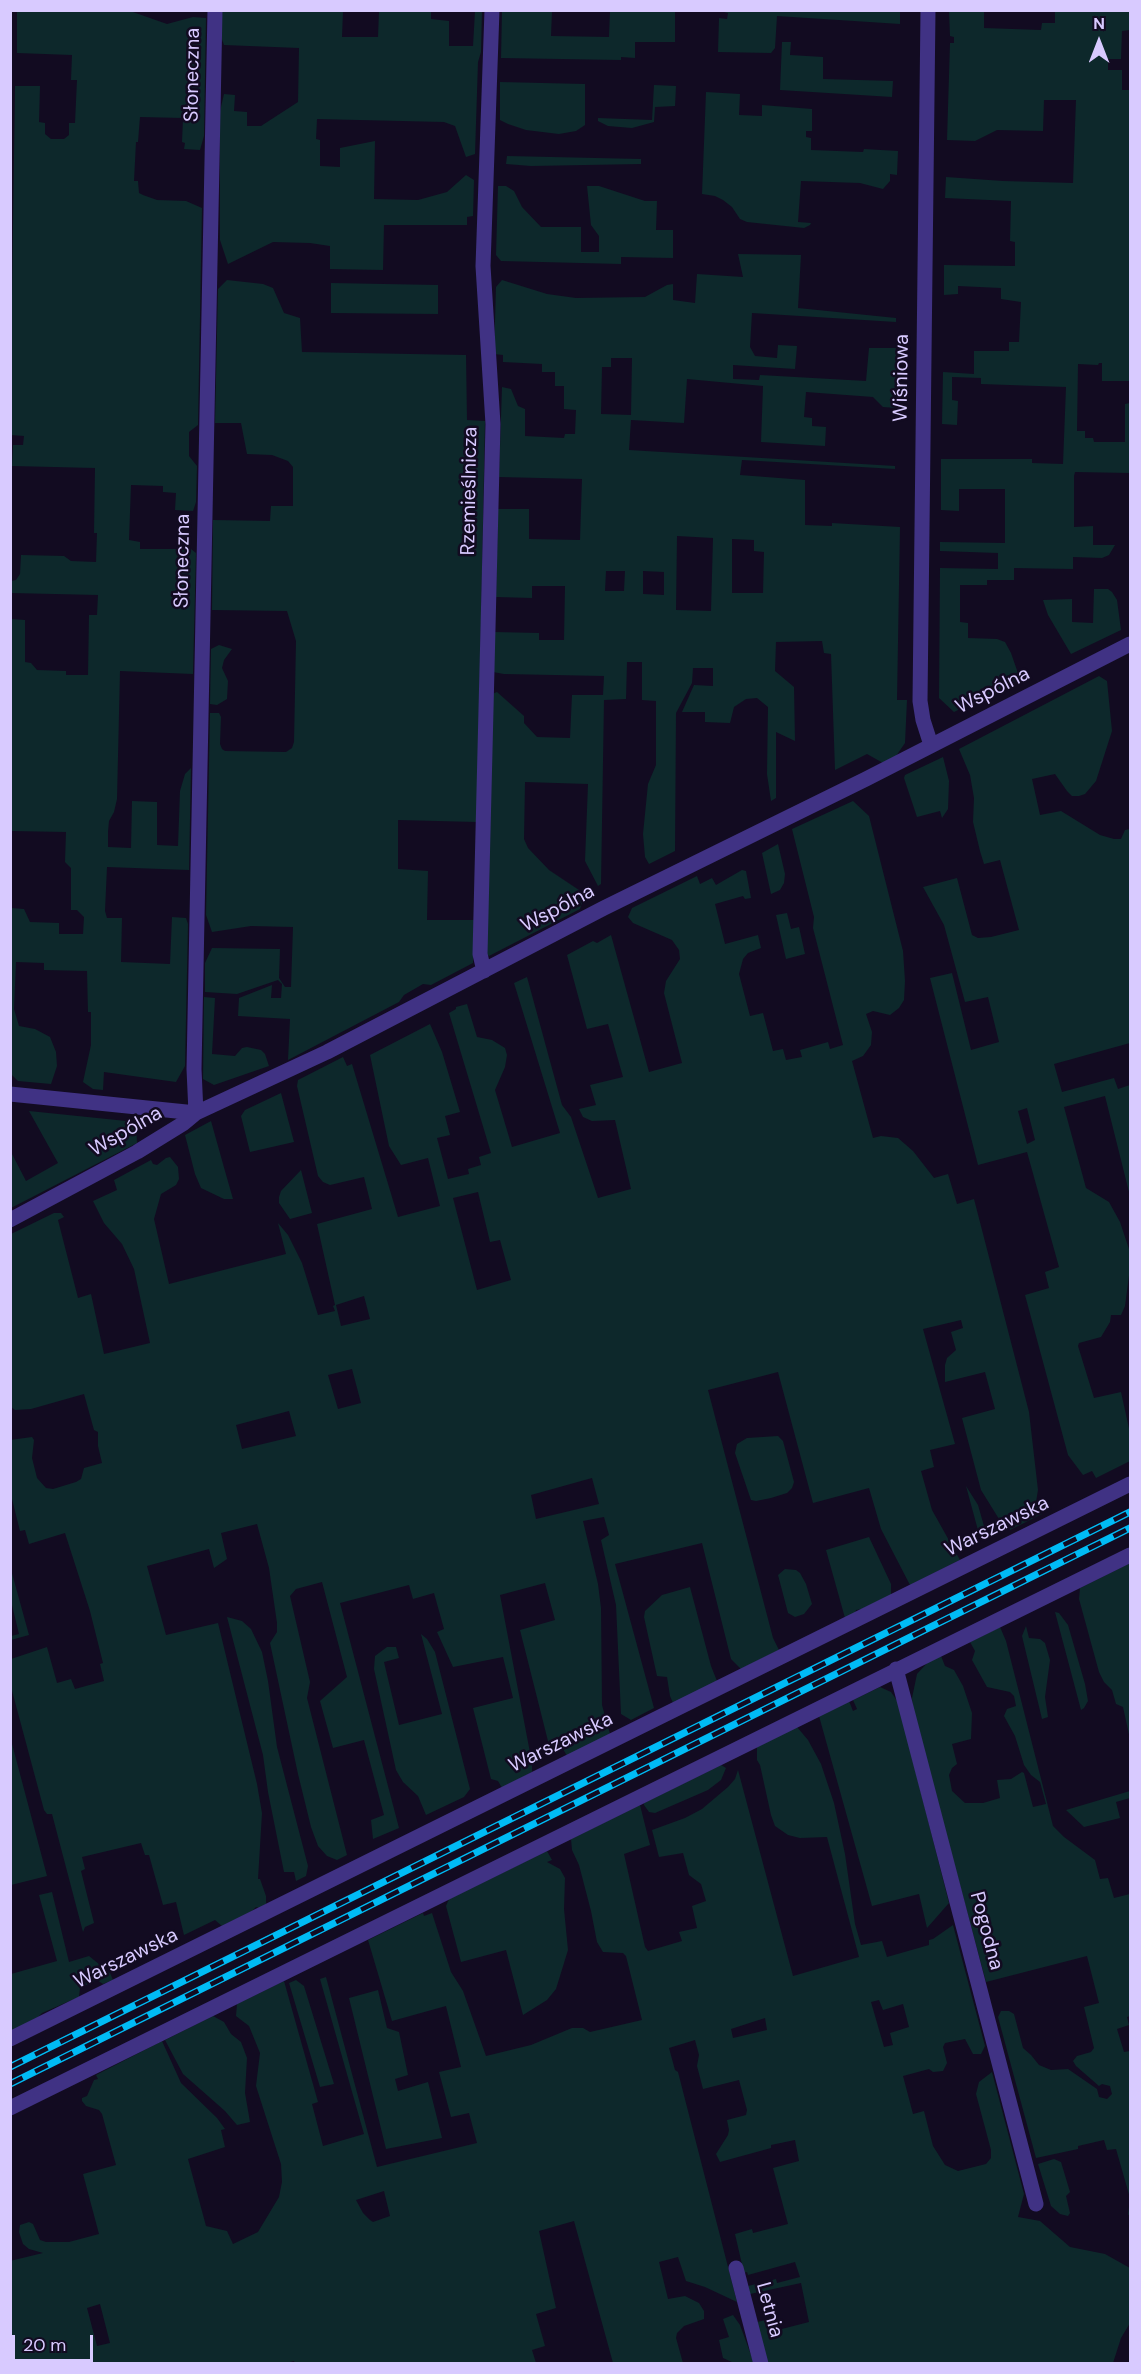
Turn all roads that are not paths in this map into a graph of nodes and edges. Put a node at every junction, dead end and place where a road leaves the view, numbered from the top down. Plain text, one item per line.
1 (215, 10) edge
2 (492, 10) edge
3 (928, 10) edge
4 (1131, 644) edge
5 (932, 745) junction
6 (484, 971) junction
7 (10, 1094) edge
8 (196, 1113) junction
9 (10, 1220) edge
10 (1131, 1484) edge
11 (1131, 1555) edge
12 (896, 1669) junction
13 (10, 2039) edge
14 (10, 2108) edge
15 (1036, 2204) dead end
16 (736, 2268) dead end
17 (761, 2364) edge

1 - 8 street, Słoneczna
2 - 6 street, Rzemieślnicza
3 - 5 street, Wiśniowa
4 - 5 street, Wspólna
5 - 6 street, Wspólna
6 - 8 street, Wspólna
7 - 8 street
8 - 9 street, Wspólna
10 - 13 street, Warszawska
11 - 12 street
12 - 14 street
12 - 15 street, Pogodna
16 - 17 street, Letnia

